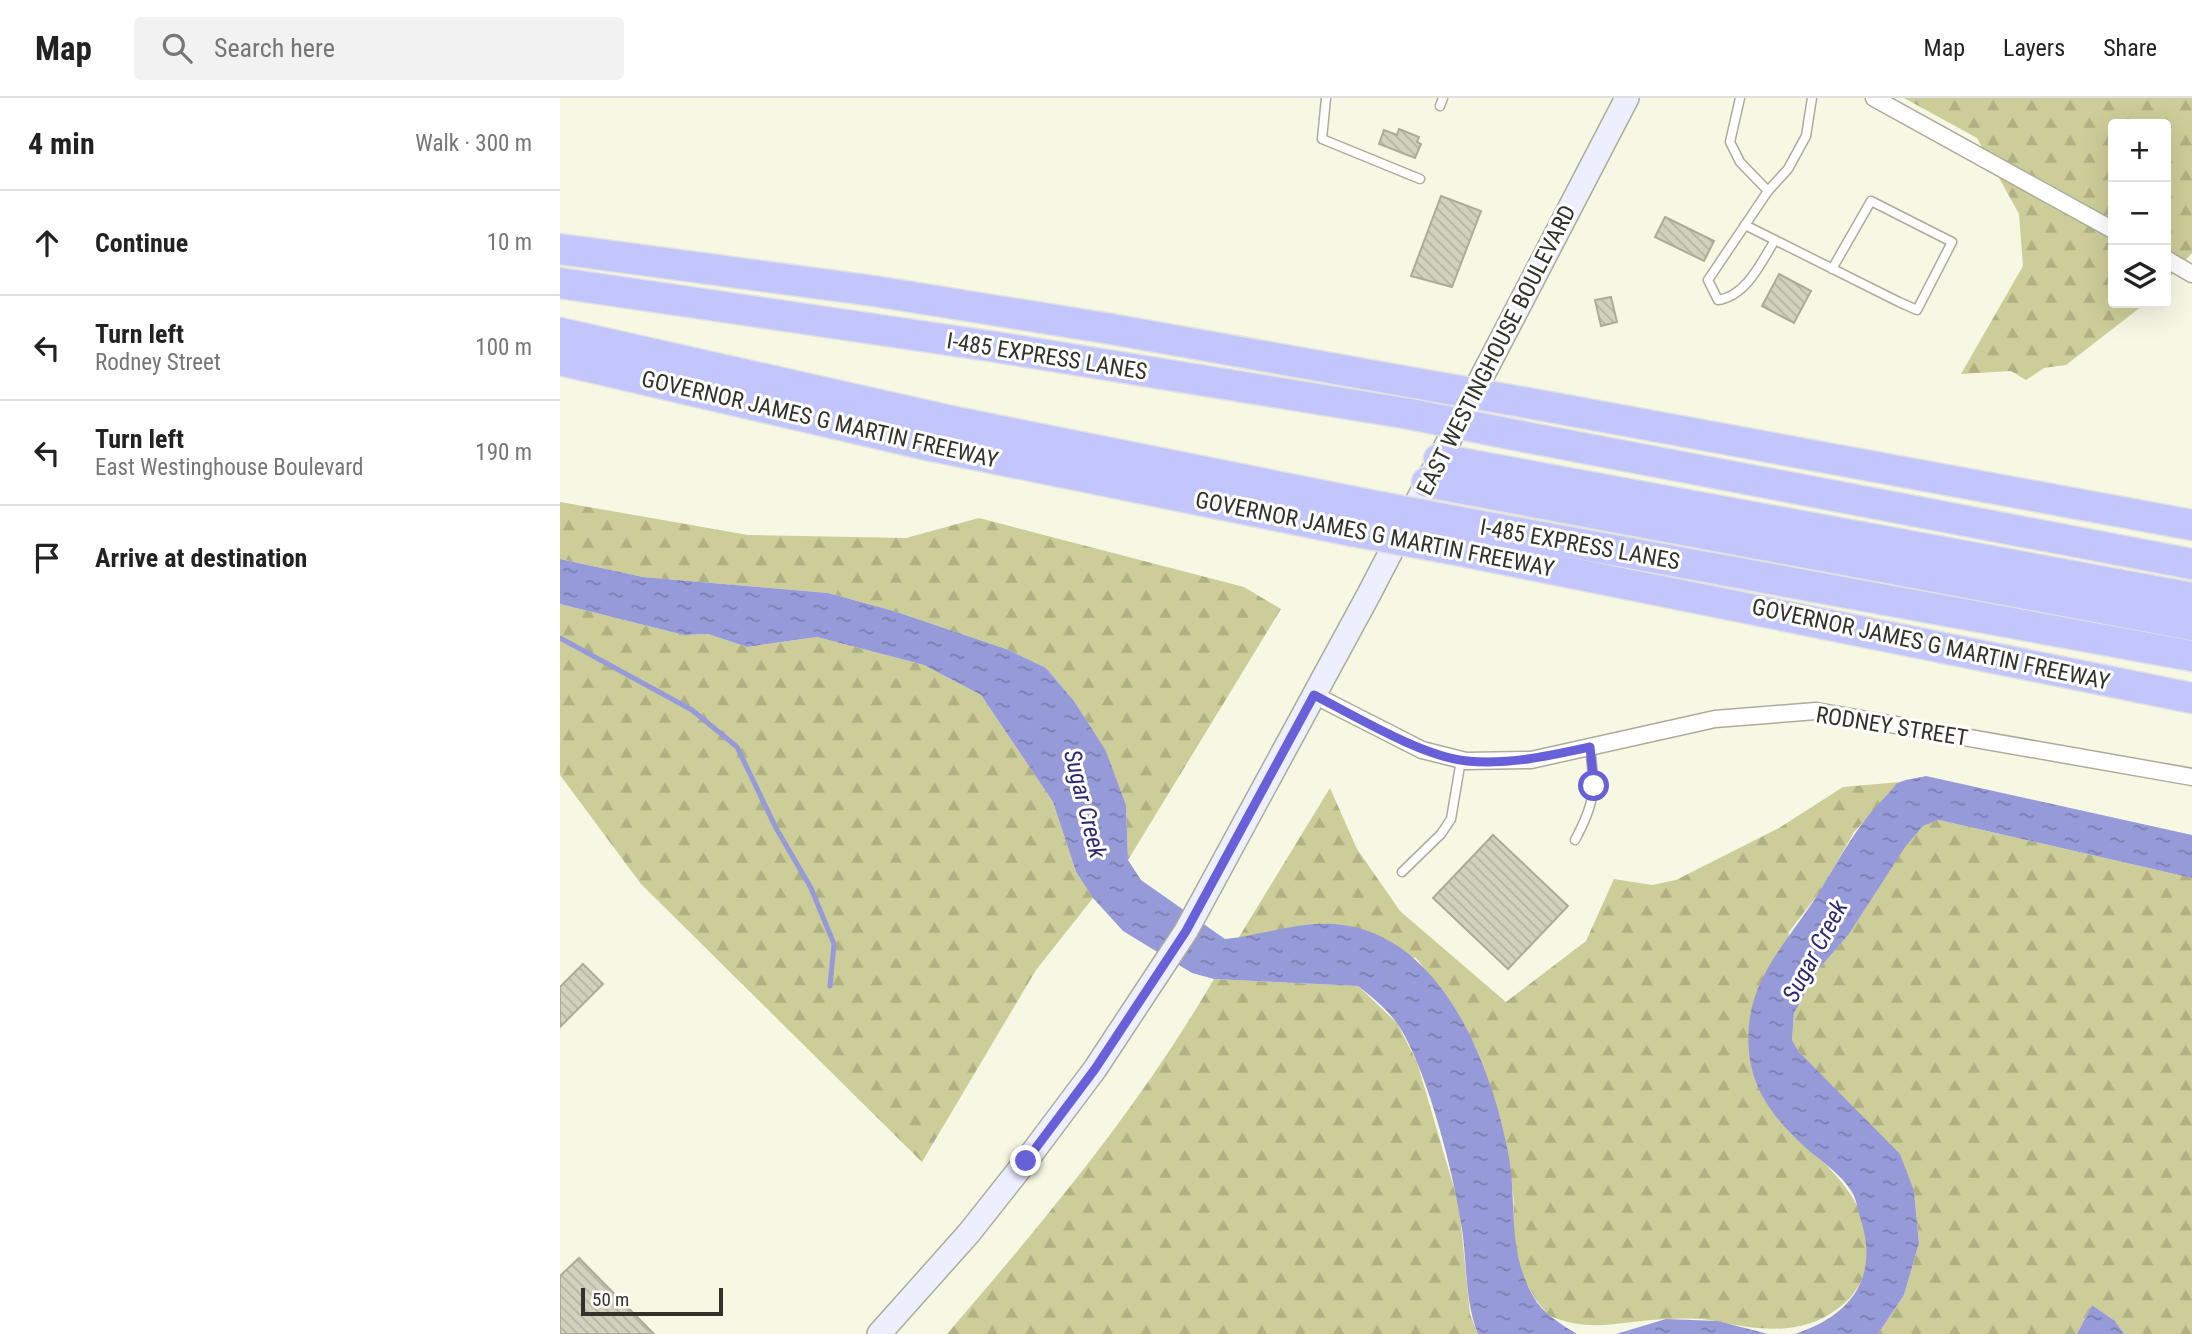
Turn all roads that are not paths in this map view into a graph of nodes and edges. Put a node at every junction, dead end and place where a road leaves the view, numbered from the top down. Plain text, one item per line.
1 (1326, 98) edge
2 (1627, 98) edge
3 (1740, 98) edge
4 (1812, 98) edge
5 (1874, 98) edge
6 (1420, 179) dead end
7 (1768, 191) junction
8 (1745, 225) junction
9 (2108, 227) edge
10 (1775, 240) junction
11 (560, 249) edge
12 (2171, 262) edge
13 (666, 264) junction
14 (1832, 269) junction
15 (2192, 274) edge
16 (560, 283) edge
17 (560, 333) edge
18 (996, 347) junction
19 (560, 360) edge
20 (1433, 471) junction
21 (2192, 525) edge
22 (2192, 564) edge
23 (2192, 598) edge
24 (2192, 625) edge
25 (2192, 656) edge
26 (1314, 695) junction
27 (2192, 698) edge
28 (1590, 747) junction
29 (1461, 760) junction
30 (2192, 777) edge
31 (1575, 840) dead end
32 (1402, 872) dead end
33 (879, 1334) edge

1 - 6 lane
2 - 20 main road, EAST WESTINGHOUSE BOULEVARD
3 - 7 lane
4 - 7 lane
5 - 9 street
7 - 8 lane
8 - 10 lane
8 - 10 lane
10 - 14 lane
11 - 13 highway
12 - 15 street
13 - 18 highway
13 - 21 highway, bridge
14 - 14 lane
16 - 18 highway, I-485 EXPRESS LANES
17 - 25 highway, I-485 EXPRESS LANES, bridge
18 - 22 highway, I-485 EXPRESS LANES, bridge
19 - 27 highway, GOVERNOR JAMES G MARTIN FREEWAY, bridge
20 - 23 highway
20 - 24 highway
20 - 26 main road, EAST WESTINGHOUSE BOULEVARD
26 - 29 street, RODNEY STREET
26 - 33 main road, EAST WESTINGHOUSE BOULEVARD
28 - 29 street, RODNEY STREET
28 - 30 street, RODNEY STREET
28 - 31 lane
29 - 32 lane

